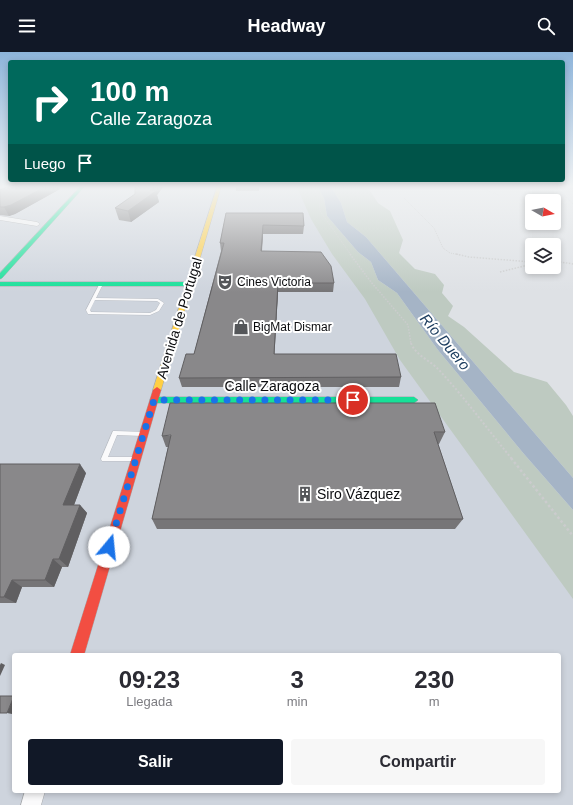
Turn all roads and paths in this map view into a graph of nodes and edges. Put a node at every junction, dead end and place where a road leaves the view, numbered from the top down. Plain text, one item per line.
1 (26, 222) edge
2 (50, 222) edge
3 (208, 222) edge
4 (327, 222) edge
5 (428, 222) edge
6 (37, 224) joint
7 (5, 258) dead end
8 (525, 261) edge
9 (561, 262) edge
10 (573, 264) edge
11 (525, 266) edge
12 (500, 272) dead end
13 (0, 277) edge
14 (0, 284) edge
15 (101, 284) junction
16 (189, 284) junction
17 (94, 299) junction
18 (154, 400) junction
19 (414, 400) dead end
20 (144, 434) junction
21 (136, 459) junction
22 (573, 536) edge
23 (77, 653) edge
24 (34, 793) edge
25 (31, 805) edge

1 - 6 street
2 - 13 main road
3 - 16 main road, Avenida de Portugal
4 - 22 path
5 - 8 path
6 - 7 main road
9 - 10 path
11 - 12 path
14 - 15 main road
15 - 16 main road
15 - 17 lane
16 - 18 main road, Avenida de Portugal
17 - 17 lane
18 - 19 main road, Calle Zaragoza
18 - 20 main road, Avenida de Portugal
20 - 21 main road, Avenida de Portugal
20 - 21 lane
21 - 23 main road, Avenida de Portugal
24 - 25 street

